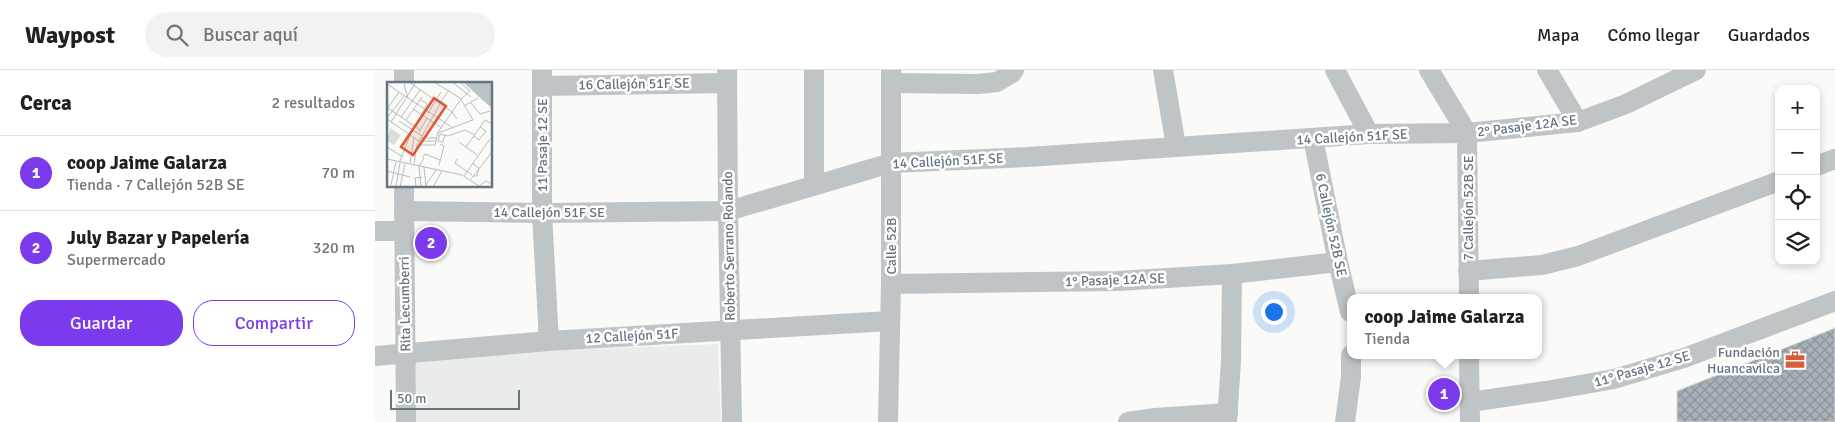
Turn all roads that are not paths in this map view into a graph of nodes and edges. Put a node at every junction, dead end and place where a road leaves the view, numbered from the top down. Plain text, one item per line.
1 (814, 70) edge
2 (1014, 70) edge
3 (1163, 70) edge
4 (1335, 70) edge
5 (1429, 70) edge
6 (1547, 70) edge
7 (1696, 70) edge
8 (891, 76) edge
9 (727, 77) edge
10 (542, 78) edge
11 (595, 78) edge
12 (1578, 122) junction
13 (1467, 133) junction
14 (1369, 134) junction
15 (1313, 138) junction
16 (1176, 146) junction
17 (1835, 159) edge
18 (891, 163) junction
19 (1820, 165) edge
20 (1775, 182) edge
21 (814, 185) junction
22 (404, 188) edge
23 (404, 211) junction
24 (728, 211) junction
25 (542, 213) junction
26 (375, 231) edge
27 (404, 231) junction
28 (1338, 262) junction
29 (1468, 271) junction
30 (1232, 274) junction
31 (891, 284) junction
32 (1469, 294) edge
33 (1347, 300) edge
34 (1835, 300) edge
35 (890, 321) junction
36 (730, 330) junction
37 (549, 341) junction
38 (405, 353) junction
39 (375, 356) edge
40 (1351, 359) edge
41 (1469, 359) edge
42 (1470, 402) junction
43 (1227, 418) edge
44 (1155, 420) edge
45 (406, 422) edge
46 (732, 422) edge
47 (888, 422) edge
48 (1128, 422) edge
49 (1345, 422) edge
50 (1470, 422) edge

1 - 21 street
2 - 8 street
3 - 16 street
4 - 14 street
5 - 13 street
6 - 12 street
7 - 12 street, 2° Pasaje 12A SE
8 - 18 street, Calle 52B
9 - 11 street, 16 Callejón 51F SE
9 - 24 street, Roberto Serrano Rolando
10 - 11 street, 16 Callejón 51F SE
10 - 25 street, 11 Pasaje 12 SE
12 - 13 street, 2° Pasaje 12A SE
13 - 14 street, 14 Callejón 51F SE
13 - 29 street, 7 Callejón 52B SE
14 - 15 street, 14 Callejón 51F SE
15 - 16 street, 14 Callejón 51F SE
15 - 28 street, 6 Callejón 52B SE
16 - 18 street, 14 Callejón 51F SE
17 - 19 street
18 - 21 street, 14 Callejón 51F SE
18 - 31 street, Calle 52B
20 - 29 street
21 - 24 street, 14 Callejón 51F SE
22 - 23 street, Rita Lecumberri
23 - 25 street, 14 Callejón 51F SE
23 - 27 street, Rita Lecumberri
24 - 25 street, 14 Callejón 51F SE
24 - 36 street, Roberto Serrano Rolando
25 - 37 street, 11 Pasaje 12 SE
26 - 27 street
27 - 38 street, Rita Lecumberri
28 - 30 street, 1° Pasaje 12A SE
28 - 33 street, 6 Callejón 52B SE
29 - 32 street, 7 Callejón 52B SE
30 - 31 street, 1° Pasaje 12A SE
30 - 43 street
31 - 35 street, Calle 52B
34 - 42 street, 11° Pasaje 12 SE
35 - 36 street, 12 Callejón 51F
35 - 47 street, Calle 52B
36 - 37 street, 12 Callejón 51F
36 - 46 street, Roberto Serrano Rolando
37 - 38 street, 12 Callejón 51F
38 - 39 street, 12 Callejón 51F
38 - 45 street, Rita Lecumberri
40 - 49 street
41 - 42 street
42 - 50 street
43 - 44 street
44 - 48 street

